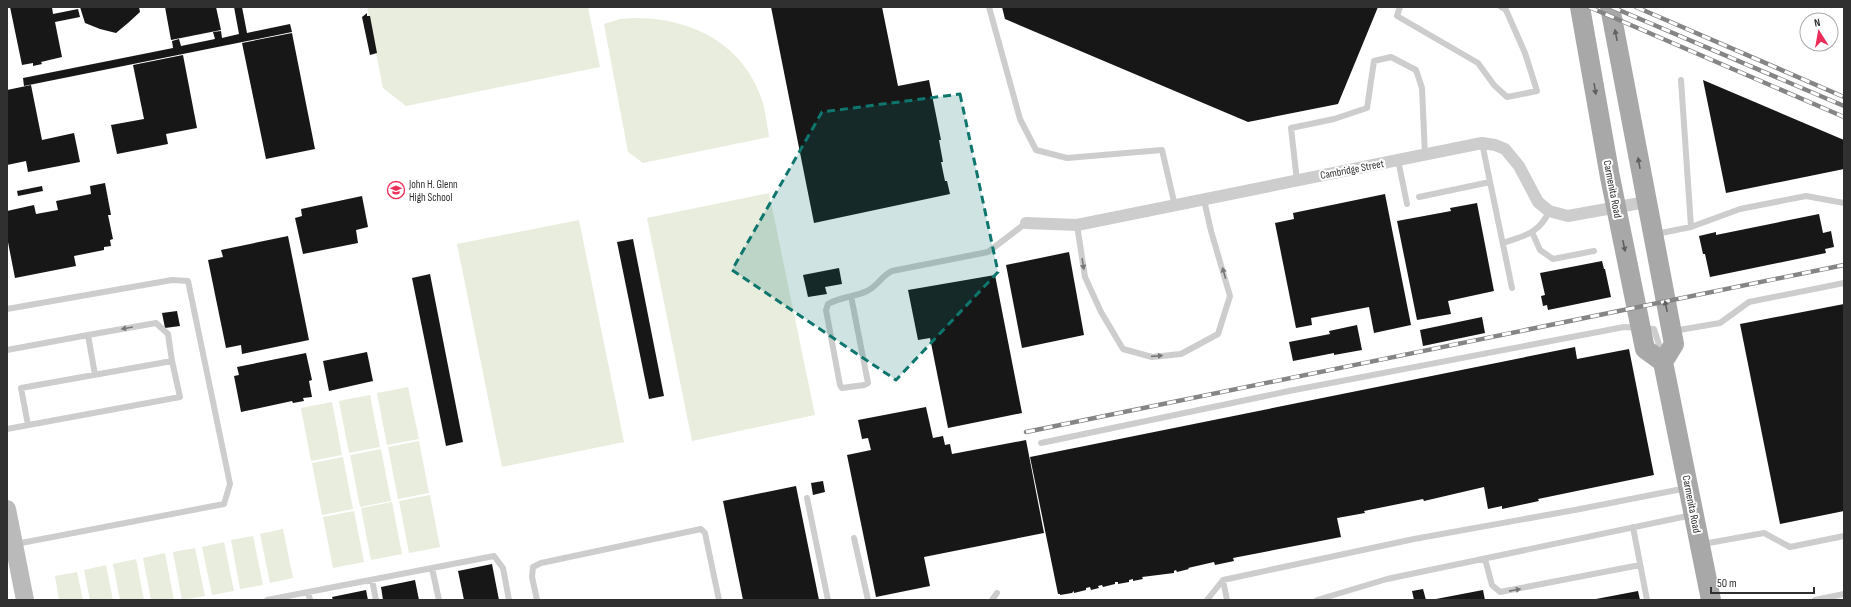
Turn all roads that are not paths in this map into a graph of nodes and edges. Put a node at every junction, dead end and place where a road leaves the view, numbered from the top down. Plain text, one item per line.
1 (989, 7) edge
2 (1400, 7) edge
3 (1501, 7) edge
4 (1580, 7) edge
5 (1610, 7) edge
6 (1681, 80) dead end
7 (1482, 143) junction
8 (1425, 155) junction
9 (1398, 160) junction
10 (1297, 180) junction
11 (1490, 182) junction
12 (1419, 197) dead end
13 (1204, 200) junction
14 (1646, 202) junction
15 (1844, 203) edge
16 (1407, 204) dead end
17 (1176, 206) junction
18 (1616, 208) junction
19 (1549, 211) junction
20 (1026, 223) joint
21 (1077, 225) junction
22 (1691, 227) junction
23 (1532, 232) junction
24 (1653, 235) junction
25 (1503, 243) junction
26 (1594, 251) dead end
27 (1844, 283) edge
28 (1512, 288) dead end
29 (851, 296) junction
30 (7, 309) edge
31 (1641, 328) junction
32 (1672, 331) junction
33 (88, 335) junction
34 (7, 350) edge
35 (1664, 359) junction
36 (172, 361) junction
37 (96, 375) junction
38 (28, 425) junction
39 (7, 429) edge
40 (1041, 443) dead end
41 (1688, 487) junction
42 (806, 498) dead end
43 (7, 509) edge
44 (1694, 515) junction
45 (1632, 528) junction
46 (1844, 536) edge
47 (854, 538) dead end
48 (14, 545) junction
49 (1700, 545) junction
50 (1485, 559) junction
51 (1640, 565) junction
52 (432, 568) junction
53 (372, 580) junction
54 (1223, 580) junction
55 (308, 592) junction
56 (997, 593) dead end
57 (1844, 594) edge
58 (25, 600) edge
59 (267, 600) edge
60 (310, 600) edge
61 (376, 600) edge
62 (439, 600) edge
63 (509, 600) edge
64 (537, 600) edge
65 (719, 600) edge
66 (828, 600) edge
67 (868, 600) edge
68 (992, 600) edge
69 (1208, 600) edge
70 (1227, 600) edge
71 (1317, 600) edge
72 (1647, 600) edge
73 (1711, 600) edge
74 (1815, 600) edge

1 - 17 lane
2 - 3 lane
4 -> 18 main road, Carmenita Road
14 -> 5 main road
6 - 22 lane
7 - 8 street, Cambridge Street
7 - 11 lane
7 - 19 street, Cambridge Street
8 - 9 street, Cambridge Street
8 - 10 lane
9 - 10 street, Cambridge Street
9 - 16 lane
10 - 13 street, Cambridge Street
11 - 12 lane
11 - 25 lane
13 - 17 street, Cambridge Street
21 -> 13 lane
14 - 18 street
14 - 24 main road
15 - 22 lane
17 - 21 street, Cambridge Street
18 - 19 street
18 -> 31 main road, Carmenita Road
19 - 23 lane
20 - 21 street, Cambridge Street
20 - 29 lane
22 - 24 lane
23 - 25 lane
23 - 26 lane
32 -> 24 main road
25 - 28 lane
27 - 32 lane
29 - 29 lane
30 - 48 lane
31 - 35 main road, Carmenita Road
31 - 40 lane
32 - 35 main road
33 - 34 lane
36 -> 33 lane
33 - 37 lane
35 - 41 main road, Carmenita Road
36 - 37 lane
36 - 38 lane
37 - 38 lane
38 - 39 lane
41 - 44 main road, Carmenita Road
41 - 54 lane
42 - 66 lane
43 - 48 street
44 - 45 lane
44 - 49 main road, Carmenita Road
45 - 50 lane
45 - 51 lane
46 - 49 lane
47 - 67 lane
48 - 58 street
49 - 73 main road, Carmenita Road
50 -> 51 lane
50 - 71 lane
51 - 72 lane
52 - 53 lane
52 - 62 lane
52 - 63 lane
53 - 55 lane
53 - 61 lane
54 - 69 lane
54 - 70 lane
55 - 59 lane
55 - 60 lane
56 - 68 lane
57 - 74 lane
64 - 65 lane

